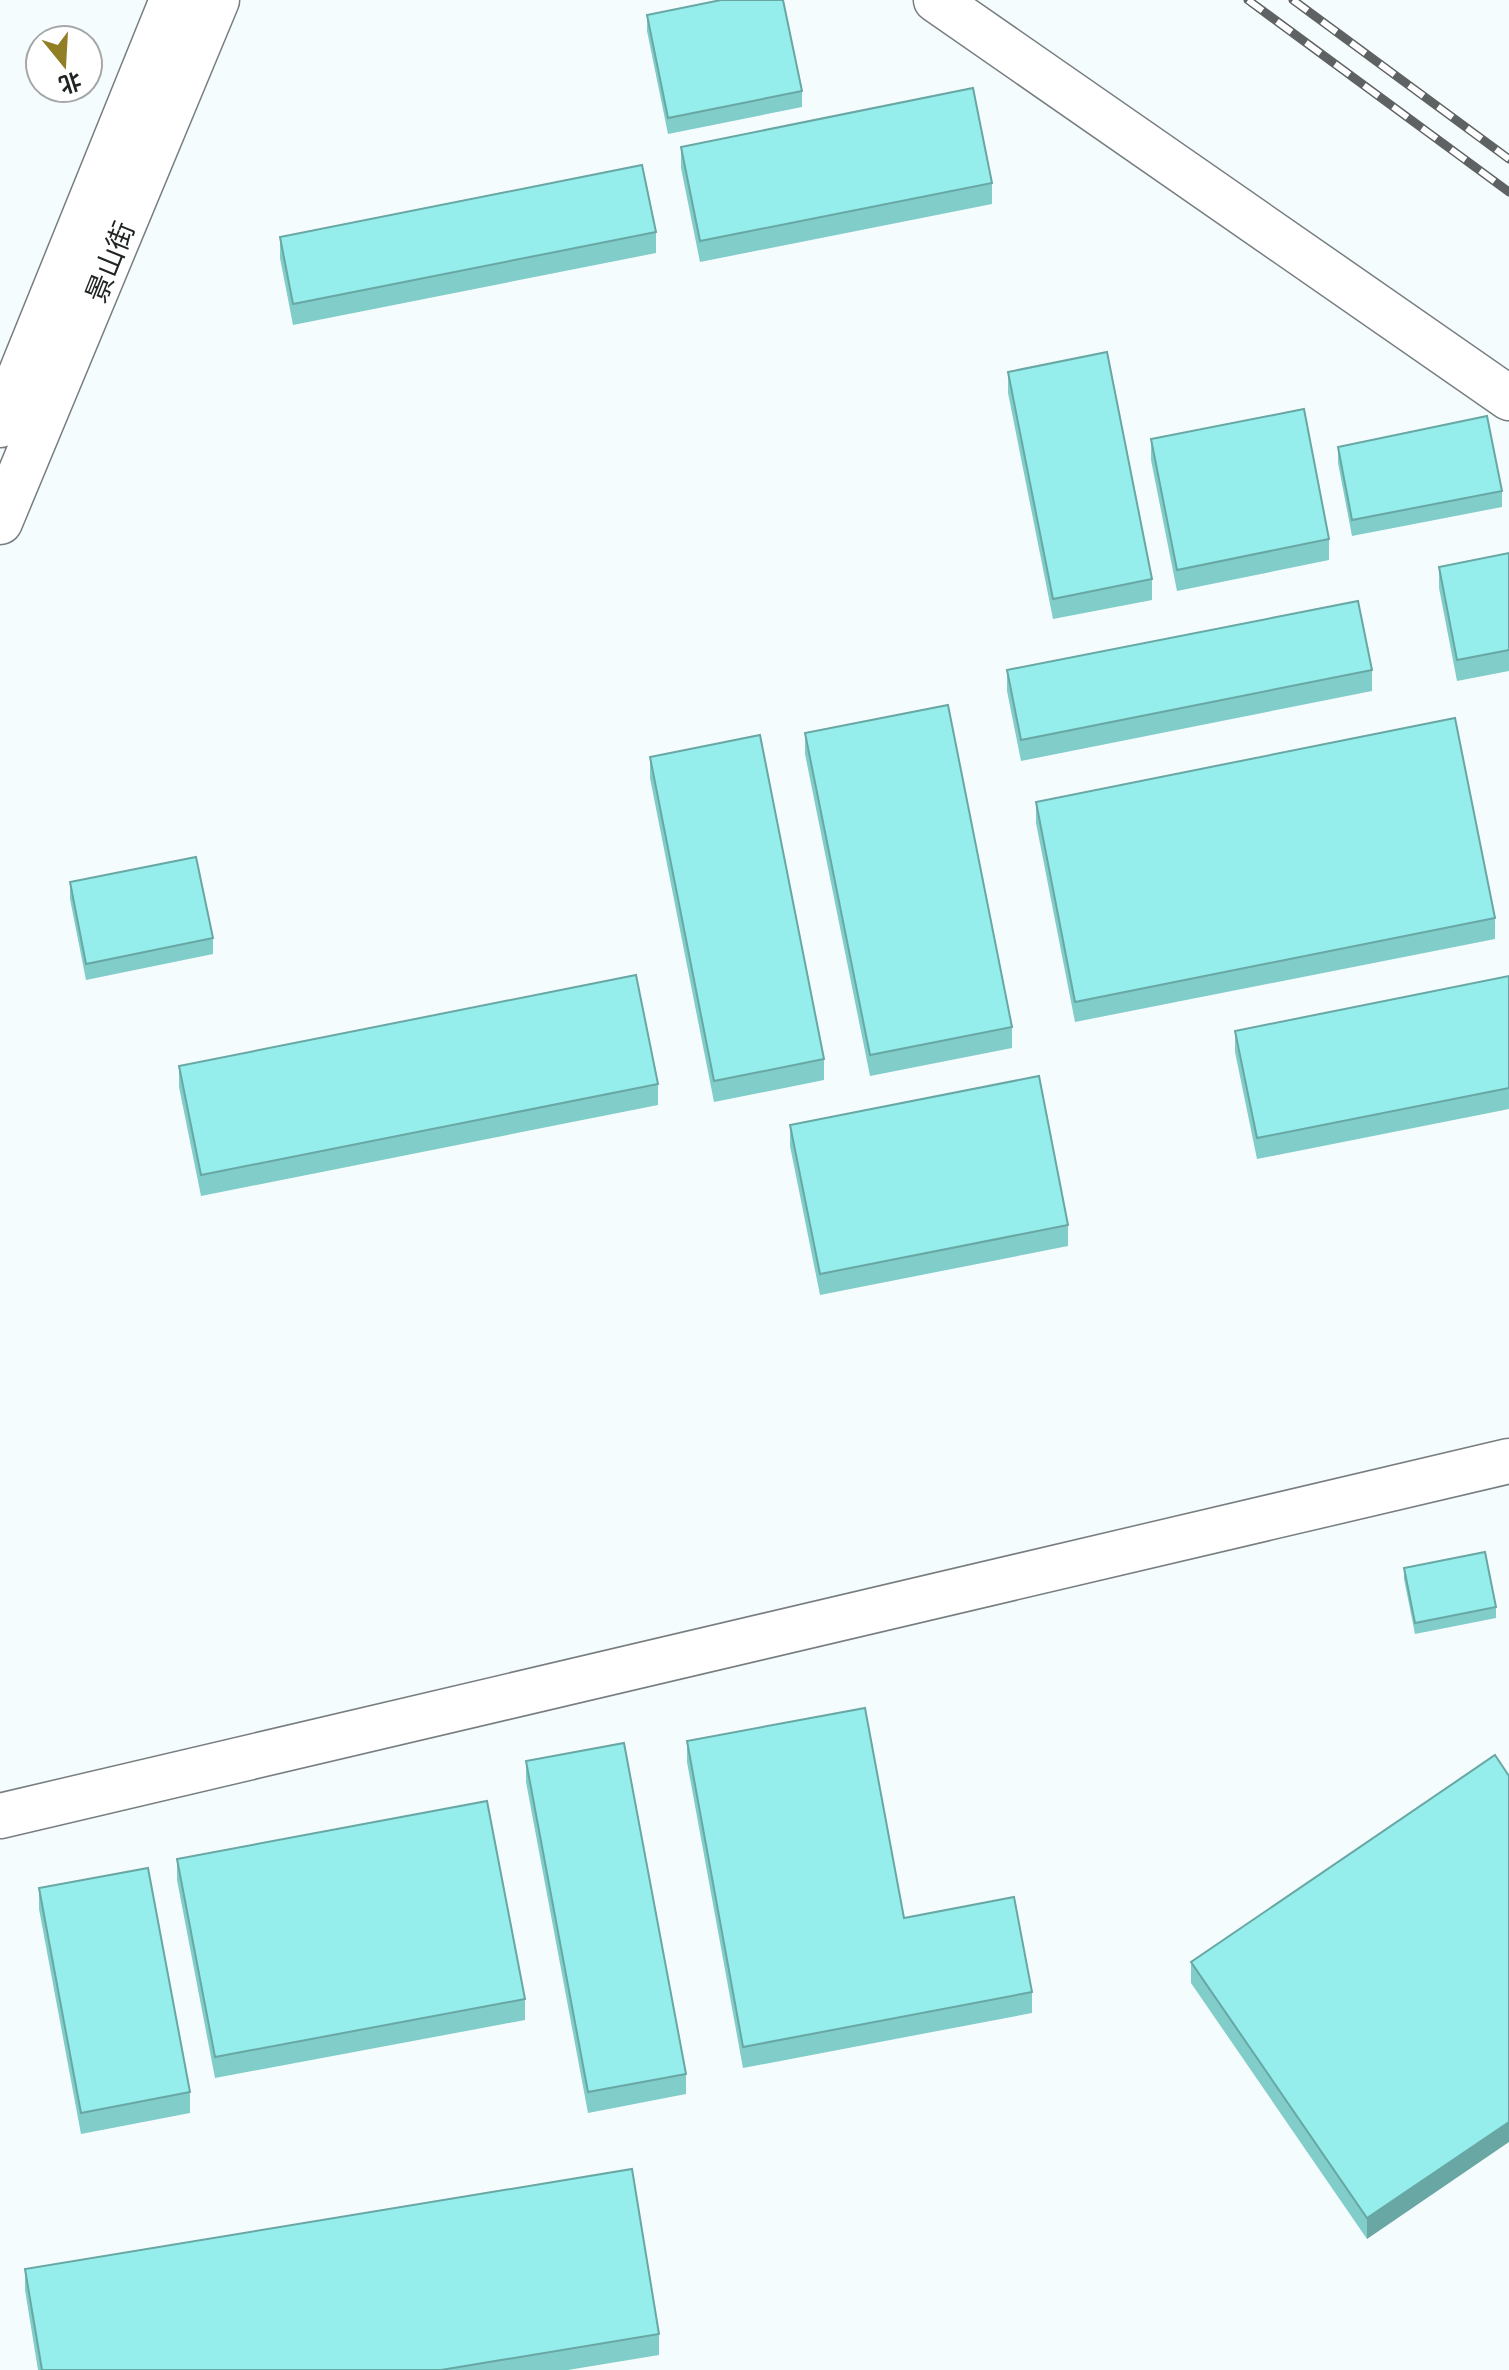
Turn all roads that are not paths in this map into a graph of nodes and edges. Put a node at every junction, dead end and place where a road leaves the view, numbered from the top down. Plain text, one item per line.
1 (172, 0) edge
2 (217, 0) edge
3 (936, 0) edge
4 (1509, 398) edge
5 (0, 425) edge
6 (0, 522) edge
7 (1509, 1461) edge
8 (0, 1816) edge

1 - 5 street, 景山街
2 - 6 street, 景山街
3 - 4 street
7 - 8 street

